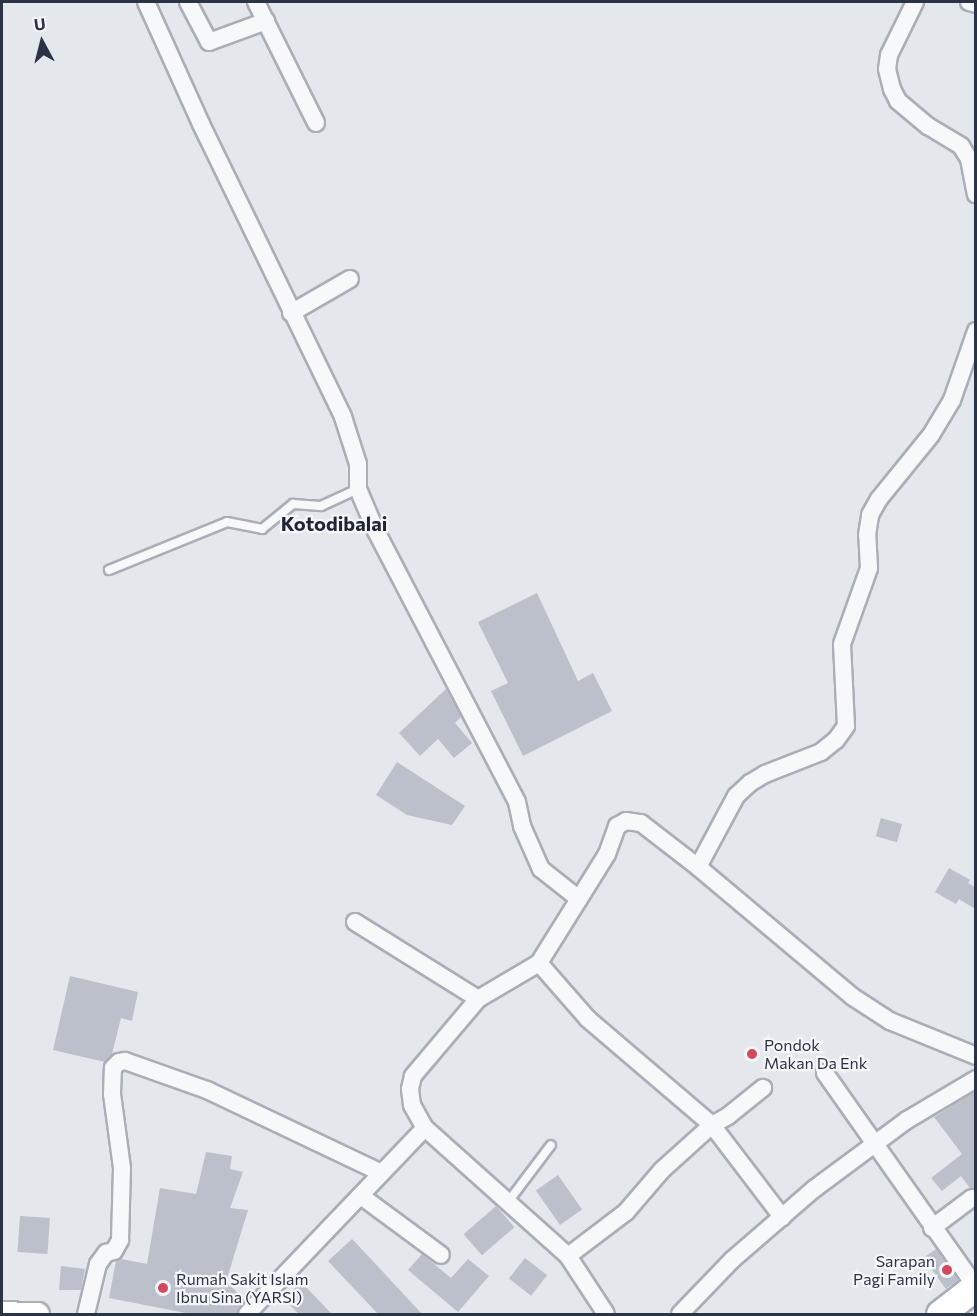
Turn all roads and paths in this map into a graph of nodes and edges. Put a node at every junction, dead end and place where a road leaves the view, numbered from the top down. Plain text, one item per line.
1 (146, 2) edge
2 (188, 2) edge
3 (256, 2) edge
4 (915, 2) edge
5 (969, 2) edge
6 (975, 4) edge
7 (266, 21) junction
8 (316, 123) dead end
9 (975, 194) edge
10 (350, 279) dead end
11 (291, 313) junction
12 (975, 331) edge
13 (358, 489) junction
14 (110, 570) dead end
15 (698, 867) junction
16 (579, 899) junction
17 (355, 922) dead end
18 (539, 963) junction
19 (478, 999) junction
20 (975, 1056) edge
21 (825, 1073) dead end
22 (975, 1079) edge
23 (763, 1088) dead end
24 (712, 1125) junction
25 (425, 1128) junction
26 (874, 1144) junction
27 (551, 1145) dead end
28 (380, 1172) junction
29 (361, 1196) junction
30 (972, 1198) dead end
31 (508, 1202) junction
32 (782, 1217) junction
33 (932, 1228) junction
34 (441, 1255) dead end
35 (567, 1256) junction
36 (975, 1286) edge
37 (975, 1297) edge
38 (2, 1313) edge
39 (38, 1314) edge
40 (86, 1314) edge
41 (247, 1314) edge
42 (606, 1314) edge
43 (681, 1314) edge
44 (940, 1314) edge
45 (956, 1314) edge

1 - 11 street
2 - 7 street
3 - 7 street
4 - 9 street
5 - 6 street
7 - 8 street
10 - 11 street
11 - 13 street
12 - 15 street
13 - 14 lane
13 - 16 street
15 - 16 street
15 - 20 street
16 - 18 street
17 - 19 street
18 - 19 street
18 - 24 street
19 - 25 street
21 - 26 street
22 - 26 street
23 - 24 street
24 - 32 street
24 - 35 street
25 - 28 street
25 - 31 street
26 - 32 street
26 - 33 street
27 - 31 lane
28 - 29 street
28 - 40 street
29 - 34 street
29 - 41 street
30 - 33 street
31 - 35 street
32 - 43 street
33 - 36 street
35 - 42 street
36 - 44 highway
37 - 45 highway
38 - 39 main road

